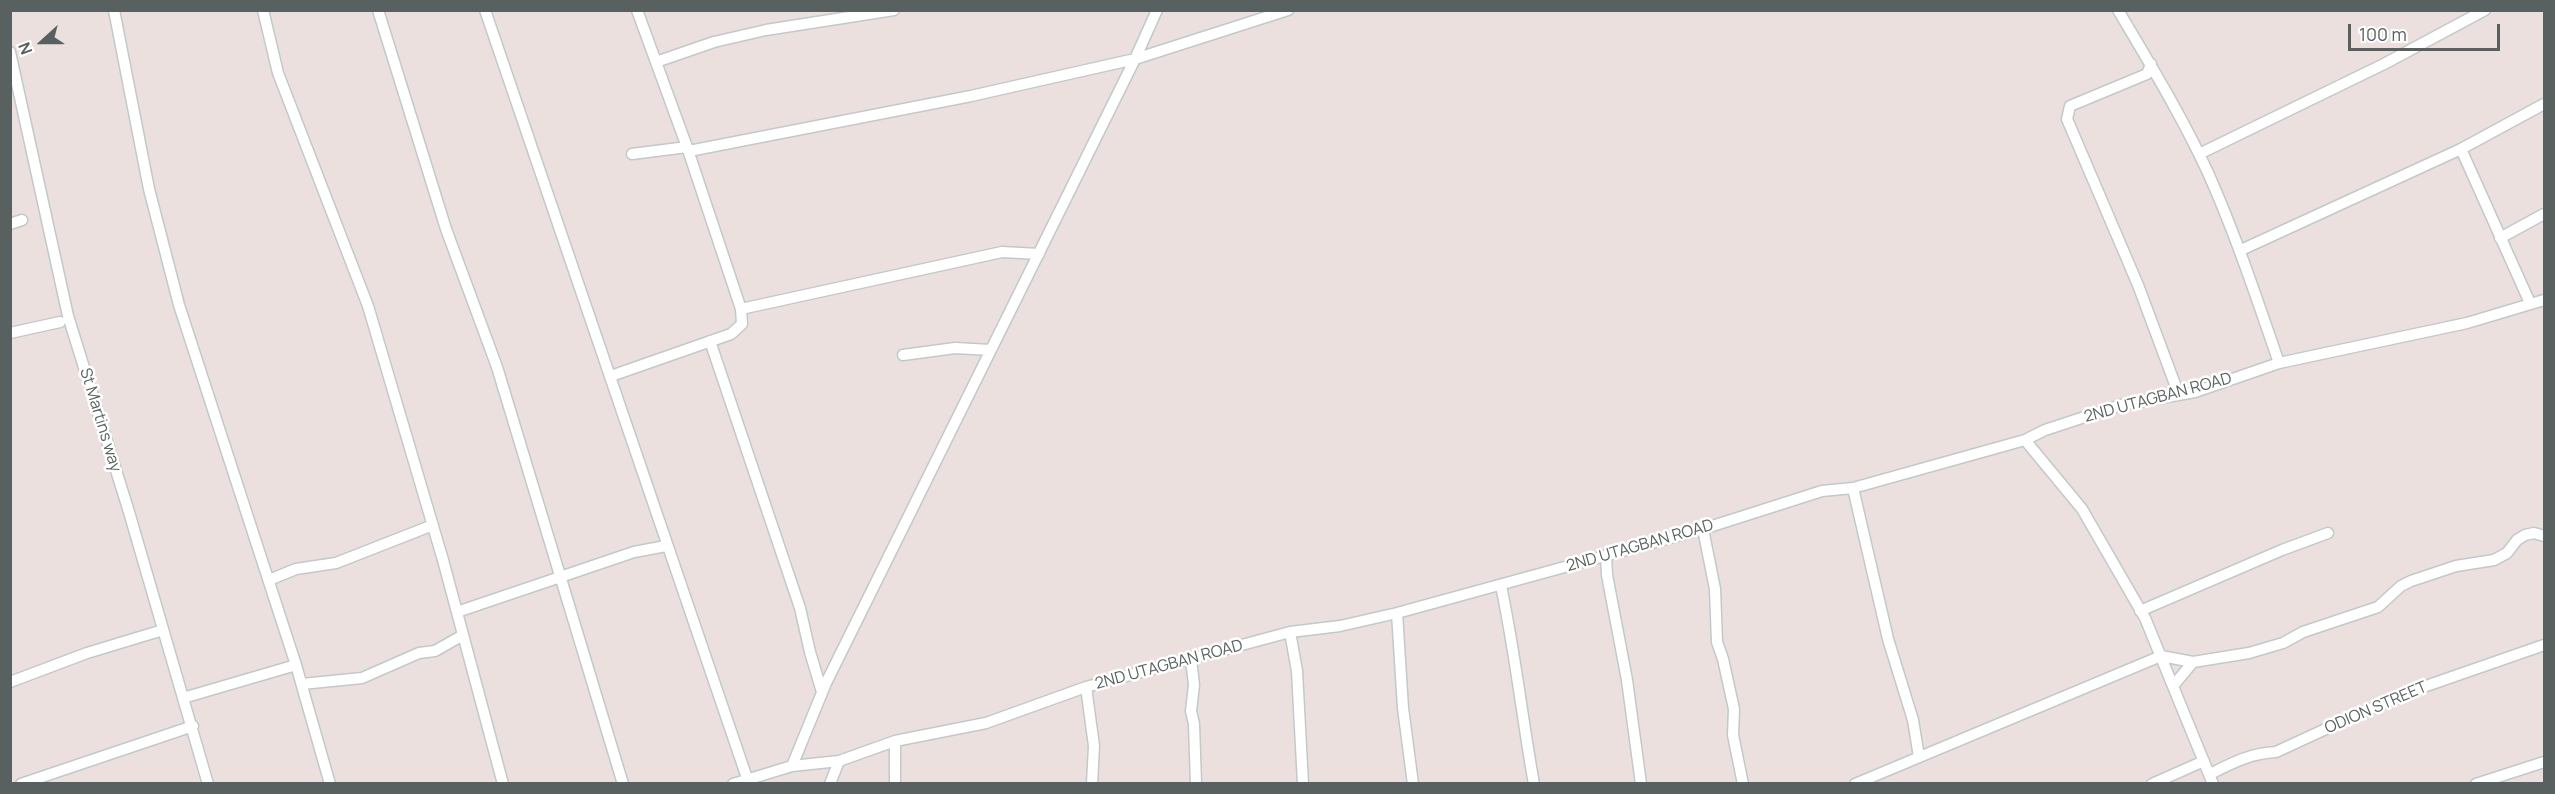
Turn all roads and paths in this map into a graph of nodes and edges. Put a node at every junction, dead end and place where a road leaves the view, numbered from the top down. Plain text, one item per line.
1 (114, 10) edge
2 (263, 10) edge
3 (378, 10) edge
4 (485, 10) edge
5 (637, 10) edge
6 (894, 10) edge
7 (1156, 10) edge
8 (1288, 10) edge
9 (2118, 10) edge
10 (2485, 10) edge
11 (10, 52) edge
12 (1135, 59) junction
13 (656, 62) junction
14 (2151, 64) junction
15 (2544, 104) edge
16 (688, 149) junction
17 (2461, 149) junction
18 (632, 154) dead end
19 (2199, 154) junction
20 (2544, 214) edge
21 (22, 220) dead end
22 (10, 224) edge
23 (2500, 238) junction
24 (2241, 250) junction
25 (1039, 254) junction
26 (2544, 300) edge
27 (2530, 303) junction
28 (741, 309) junction
29 (60, 322) dead end
30 (10, 333) edge
31 (710, 341) junction
32 (991, 350) junction
33 (903, 355) dead end
34 (2279, 363) junction
35 (611, 376) junction
36 (2179, 395) junction
37 (2025, 440) junction
38 (1853, 488) junction
39 (433, 525) junction
40 (1703, 528) junction
41 (2328, 533) dead end
42 (2544, 536) edge
43 (666, 546) dead end
44 (1606, 555) junction
45 (561, 578) junction
46 (269, 580) junction
47 (1501, 586) junction
48 (2140, 611) junction
49 (457, 612) junction
50 (1397, 613) junction
51 (163, 630) junction
52 (1290, 633) junction
53 (463, 635) junction
54 (2544, 645) edge
55 (2161, 656) junction
56 (1191, 659) junction
57 (2193, 662) junction
58 (296, 664) junction
59 (10, 682) edge
60 (302, 684) junction
61 (2173, 686) junction
62 (1086, 687) junction
63 (822, 692) junction
64 (183, 698) junction
65 (193, 726) junction
66 (895, 741) junction
67 (1919, 757) junction
68 (839, 761) junction
69 (2204, 761) junction
70 (2544, 762) edge
71 (792, 765) junction
72 (747, 778) junction
73 (2212, 779) edge
74 (21, 783) edge
75 (208, 783) edge
76 (330, 783) edge
77 (503, 783) edge
78 (624, 783) edge
79 (733, 783) edge
80 (830, 783) edge
81 (895, 783) edge
82 (1092, 783) edge
83 (1196, 783) edge
84 (1303, 783) edge
85 (1413, 783) edge
86 (1534, 783) edge
87 (1641, 783) edge
88 (1743, 783) edge
89 (1855, 783) edge
90 (2152, 783) edge
91 (2476, 783) edge

1 - 46 street
2 - 39 street
3 - 45 street
4 - 35 street
5 - 13 street
6 - 13 street
7 - 12 street
8 - 12 street
9 - 14 street
10 - 19 street
11 - 51 street, St Martins way
12 - 16 street
12 - 25 street
13 - 16 street
14 - 19 street
14 - 36 street
15 - 17 street
16 - 18 street
16 - 28 street
17 - 23 street
17 - 24 street
19 - 24 street
20 - 23 street
21 - 22 street
23 - 27 street
24 - 34 street
25 - 28 street
25 - 32 street
26 - 27 street, 2ND UTAGBAN ROAD
27 - 34 street, 2ND UTAGBAN ROAD
28 - 31 street
29 - 30 street
31 - 35 street
31 - 63 street
32 - 33 street
32 - 63 street
34 - 36 street, 2ND UTAGBAN ROAD
35 - 72 street
36 - 37 street, 2ND UTAGBAN ROAD
37 - 38 street, 2ND UTAGBAN ROAD
37 - 48 street
38 - 40 street, 2ND UTAGBAN ROAD
38 - 67 street
39 - 46 street
39 - 49 street
40 - 44 street, 2ND UTAGBAN ROAD
40 - 88 street
41 - 48 street
42 - 57 street
43 - 45 street
44 - 47 street, 2ND UTAGBAN ROAD
44 - 87 street
45 - 49 street
45 - 78 street
46 - 58 street
47 - 50 street, 2ND UTAGBAN ROAD
47 - 86 street
48 - 55 street
49 - 53 street
50 - 52 street, 2ND UTAGBAN ROAD
50 - 85 street
51 - 59 street
51 - 64 street, St Martins way
52 - 56 street, 2ND UTAGBAN ROAD
52 - 84 street
53 - 60 street
53 - 77 street
54 - 73 street, ODION STREET
55 - 57 street
55 - 61 street
55 - 67 street
56 - 62 street, 2ND UTAGBAN ROAD
56 - 83 street
57 - 61 street
58 - 60 street
58 - 64 street
60 - 76 street
61 - 69 street
62 - 66 street, 2ND UTAGBAN ROAD
62 - 82 street
63 - 71 street
64 - 65 street, St Martins way
65 - 74 street
65 - 75 street, St Martins way
66 - 68 street, 2ND UTAGBAN ROAD
66 - 81 street
67 - 89 street
68 - 71 street, 2ND UTAGBAN ROAD
68 - 80 street
69 - 73 street
69 - 90 street
70 - 91 street
71 - 72 street, 2ND UTAGBAN ROAD
72 - 79 street, 2ND UTAGBAN ROAD

